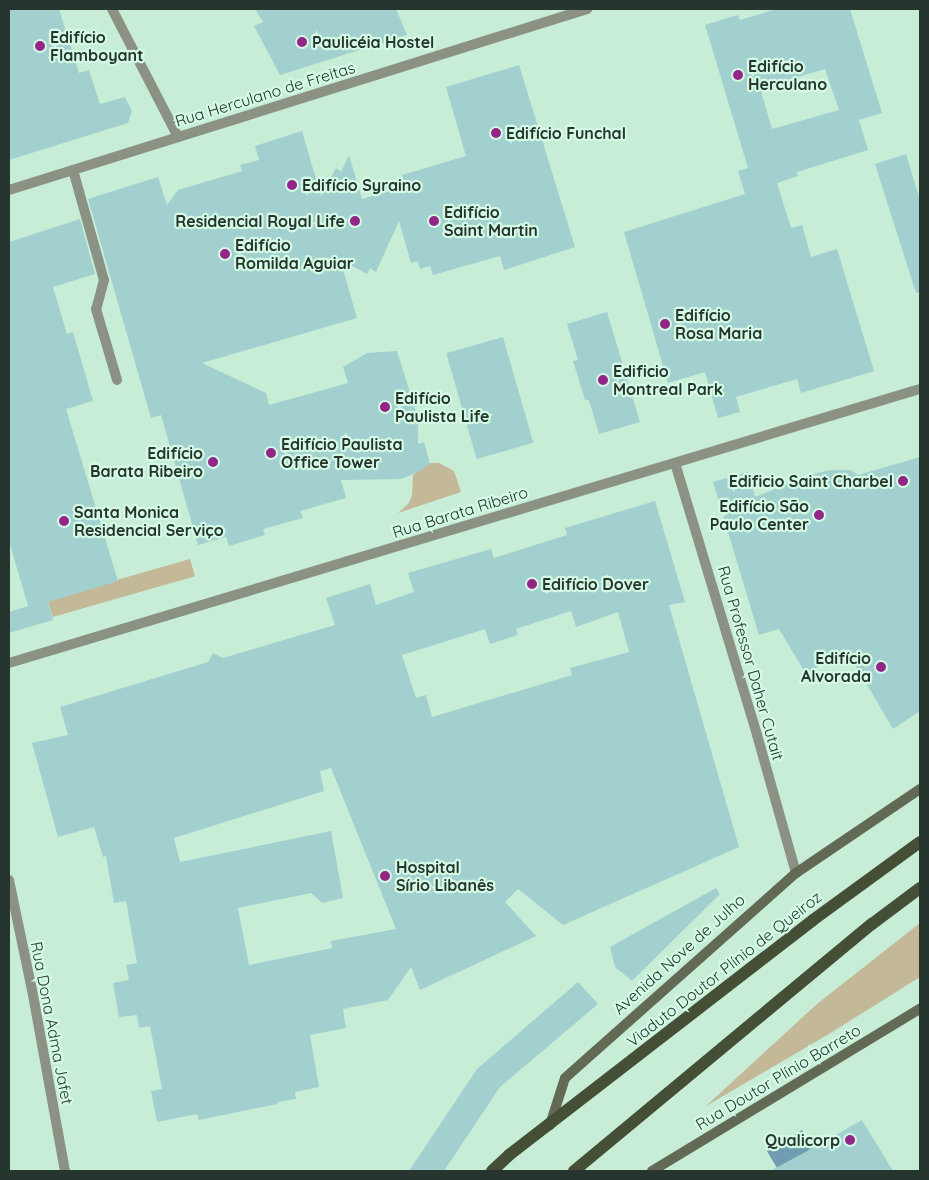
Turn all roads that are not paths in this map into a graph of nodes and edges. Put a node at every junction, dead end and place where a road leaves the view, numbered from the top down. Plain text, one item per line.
1 (112, 9) edge
2 (587, 9) edge
3 (178, 137) junction
4 (73, 170) junction
5 (9, 190) edge
6 (116, 380) dead end
7 (920, 389) edge
8 (675, 463) junction
9 (9, 663) edge
10 (920, 789) edge
11 (920, 842) edge
12 (796, 873) junction
13 (9, 880) edge
14 (920, 888) edge
15 (920, 1009) edge
16 (550, 1124) junction
17 (64, 1171) edge
18 (492, 1171) edge
19 (574, 1171) edge
20 (652, 1171) edge

1 - 3 street
2 - 3 street, Rua Herculano de Freitas
3 - 4 street, Rua Herculano de Freitas
4 - 5 street, Rua Herculano de Freitas
4 - 6 street
7 - 8 street, Rua Barata Ribeiro
8 - 9 street, Rua Barata Ribeiro
8 - 12 street, Rua Professor Daher Cutait
10 - 12 main road, Avenida Nove de Julho
11 - 16 main road, Viaduto Doutor Plínio de Queiroz
12 - 16 main road, Avenida Nove de Julho
13 - 17 street, Rua Dona Adma Jafet
14 - 19 main road
15 - 20 main road, Rua Doutor Plínio Barreto
16 - 18 main road

